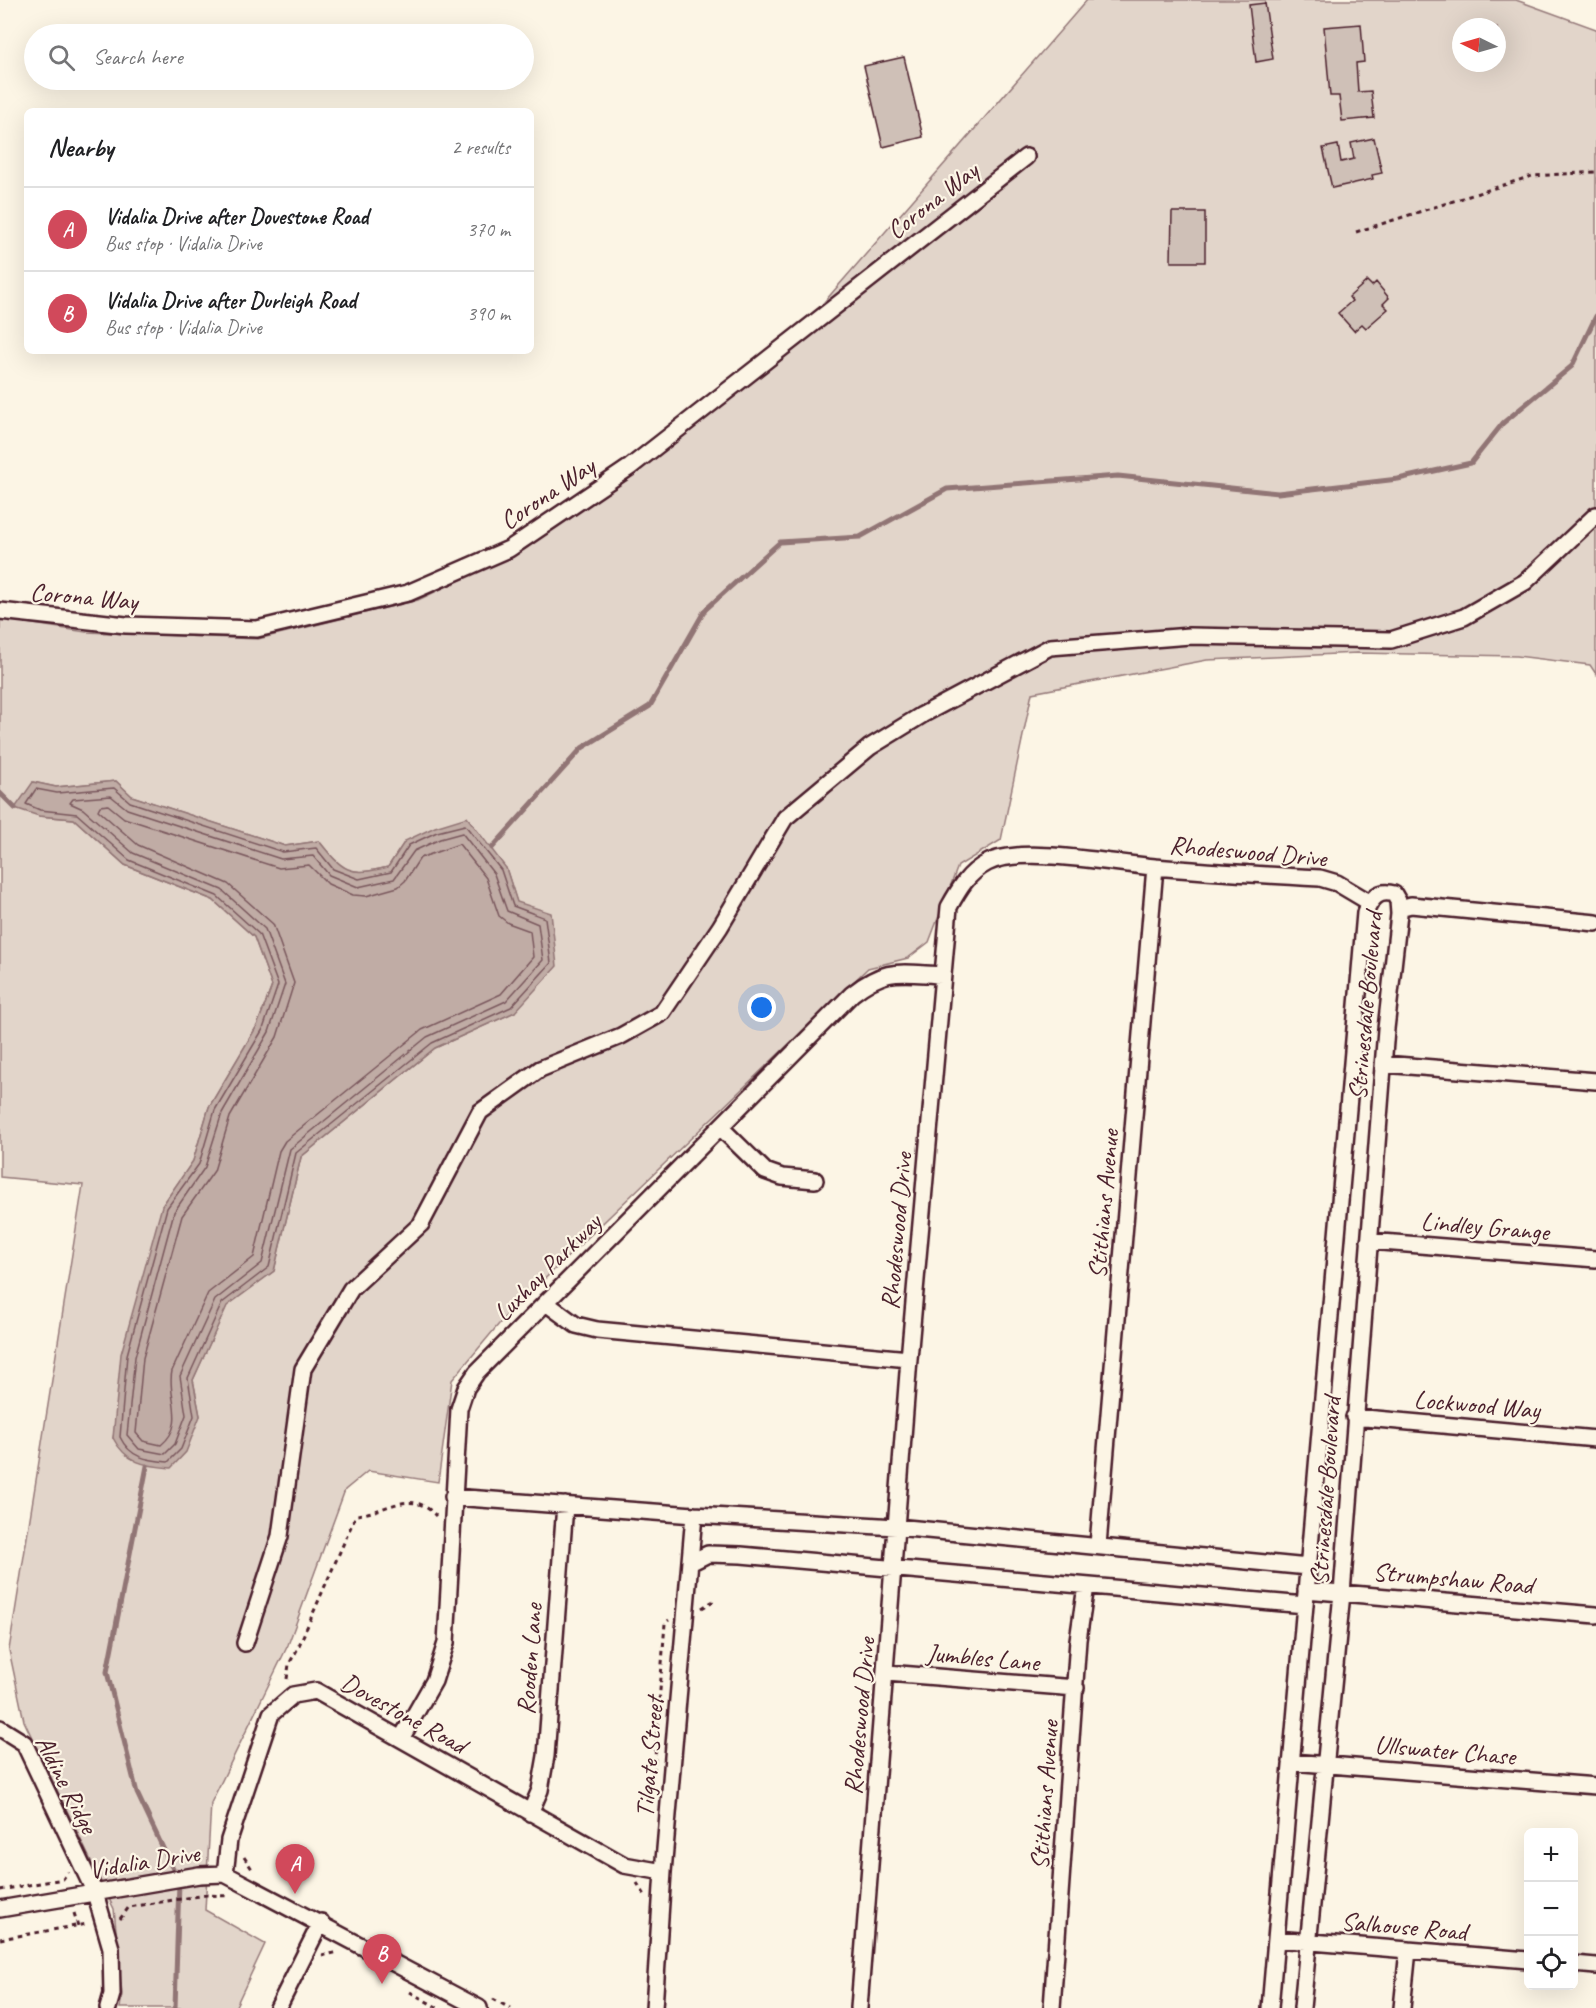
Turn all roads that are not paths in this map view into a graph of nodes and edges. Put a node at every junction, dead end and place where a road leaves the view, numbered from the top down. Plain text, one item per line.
1 (1026, 157) dead end
2 (1596, 515) edge
3 (0, 611) edge
4 (1155, 867) junction
5 (1369, 902) junction
6 (1399, 909) junction
7 (1596, 923) edge
8 (942, 975) junction
9 (1384, 1064) junction
10 (1596, 1081) edge
11 (720, 1127) junction
12 (815, 1180) dead end
13 (1369, 1241) junction
14 (1596, 1259) edge
15 (546, 1303) junction
16 (909, 1359) junction
17 (1354, 1417) junction
18 (1596, 1439) edge
19 (453, 1497) junction
20 (565, 1505) junction
21 (694, 1515) junction
22 (896, 1527) junction
23 (1098, 1545) junction
24 (690, 1563) junction
25 (1308, 1567) junction
26 (895, 1570) junction
27 (1086, 1586) junction
28 (1342, 1593) junction
29 (1305, 1598) junction
30 (1596, 1615) edge
31 (245, 1643) dead end
32 (887, 1673) junction
33 (1076, 1688) junction
34 (0, 1728) edge
35 (402, 1737) junction
36 (1291, 1762) junction
37 (1324, 1765) junction
38 (1596, 1786) edge
39 (530, 1813) junction
40 (663, 1872) junction
41 (225, 1874) junction
42 (95, 1893) junction
43 (0, 1909) edge
44 (321, 1922) junction
45 (1276, 1939) junction
46 (1308, 1941) junction
47 (1408, 1950) junction
48 (1524, 1960) edge
49 (1578, 1964) edge
50 (1596, 1966) edge
51 (653, 2006) edge
52 (108, 2008) edge
53 (278, 2008) edge
54 (479, 2008) edge
55 (859, 2008) edge
56 (1052, 2008) edge
57 (1270, 2008) edge
58 (1302, 2008) edge
59 (1402, 2008) edge

1 - 3 street, Corona Way
2 - 31 street
4 - 5 street, Rhodeswood Drive
4 - 8 street, Rhodeswood Drive
4 - 23 street, Stithians Avenue
5 - 6 street, Strinesdale Boulevard
5 - 25 street, Strinesdale Boulevard
6 - 7 street
6 - 9 street, Strinesdale Boulevard
8 - 11 street, Luxhay Parkway
8 - 16 street, Rhodeswood Drive
9 - 10 street
9 - 13 street, Strinesdale Boulevard
11 - 12 street
11 - 15 street, Luxhay Parkway
13 - 14 street, Lindley Grange
13 - 17 street, Strinesdale Boulevard
15 - 16 street
15 - 19 street, Luxhay Parkway
16 - 22 street, Rhodeswood Drive
17 - 18 street, Lockwood Way
17 - 28 street, Strinesdale Boulevard
19 - 20 street
19 - 35 street, Luxhay Parkway
20 - 21 street
20 - 39 street, Rooden Lane
21 - 22 street
21 - 24 street, Tilgate Street
22 - 23 street
22 - 26 street, Rhodeswood Drive
23 - 25 street
24 - 26 street, Strumpshaw Road
24 - 40 street, Tilgate Street
25 - 29 street, Strinesdale Boulevard
26 - 27 street, Strumpshaw Road
26 - 32 street, Rhodeswood Drive
27 - 29 street, Strumpshaw Road
27 - 33 street, Stithians Avenue
28 - 29 street, Strumpshaw Road
28 - 30 street, Strumpshaw Road
28 - 37 street, Strinesdale Boulevard
29 - 36 street, Strinesdale Boulevard
32 - 33 street, Jumbles Lane
32 - 55 street, Rhodeswood Drive
33 - 56 street, Stithians Avenue
34 - 42 street, Aldine Ridge
35 - 39 street, Dovestone Road
35 - 41 street, Dovestone Road
36 - 37 street, Ullswater Chase
36 - 45 street, Strinesdale Boulevard
37 - 38 street, Ullswater Chase
37 - 46 street, Strinesdale Boulevard
39 - 40 street, Dovestone Road
40 - 51 street, Tilgate Street
41 - 42 street, Vidalia Drive
41 - 44 street, Vidalia Drive
42 - 43 street, Vidalia Drive
42 - 52 street, Aldine Ridge
44 - 53 street
44 - 54 street, Vidalia Drive
45 - 46 street, Salhouse Road
45 - 57 street, Strinesdale Boulevard
46 - 47 street, Salhouse Road
46 - 58 street, Strinesdale Boulevard
47 - 48 street, Salhouse Road
47 - 59 street
49 - 50 street

